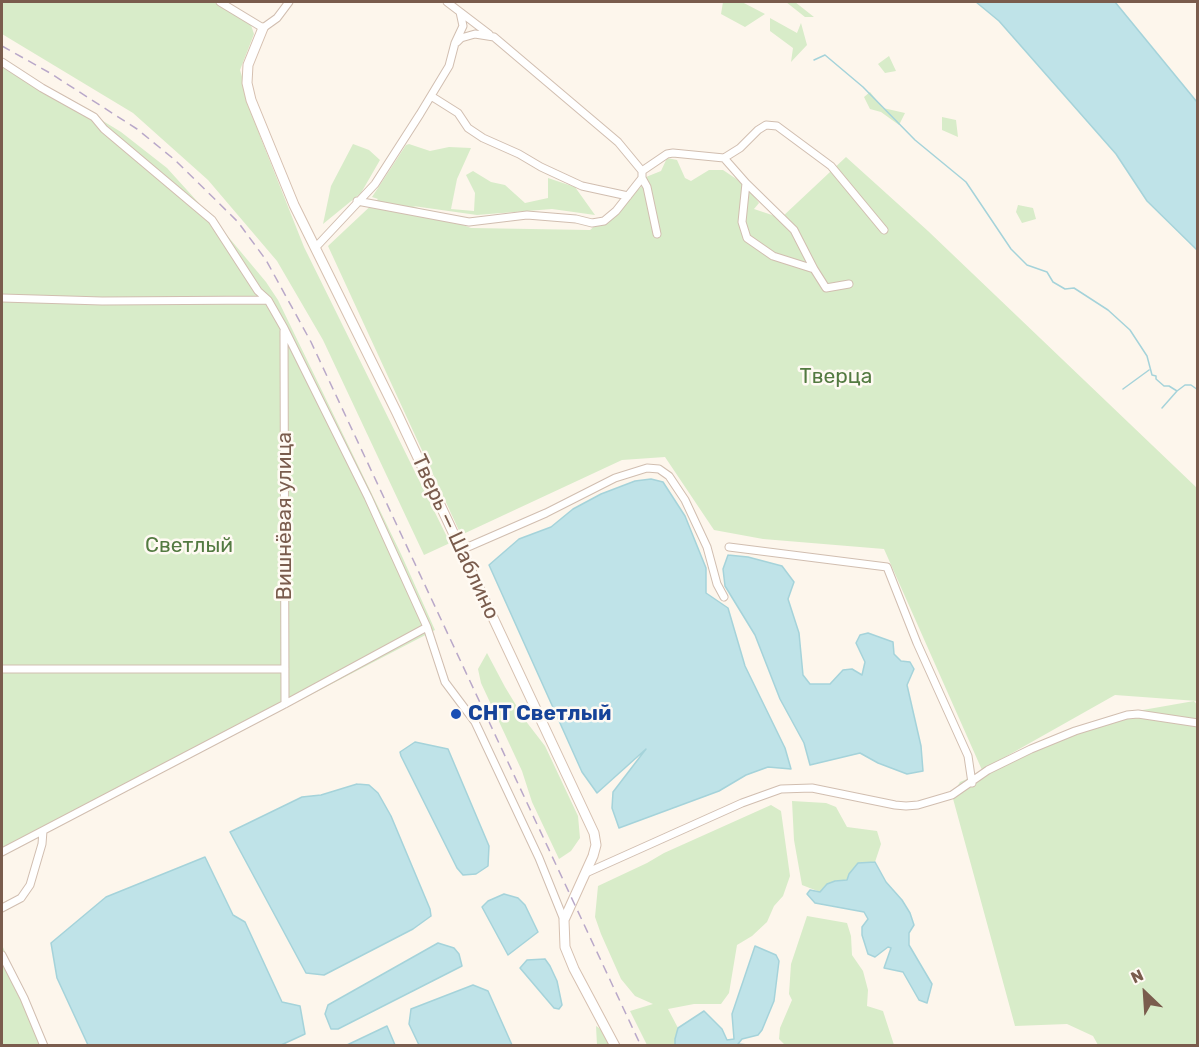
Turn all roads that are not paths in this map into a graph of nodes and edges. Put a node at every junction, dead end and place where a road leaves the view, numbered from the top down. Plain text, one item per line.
1 (220, 2) edge
2 (289, 2) edge
3 (447, 2) edge
4 (460, 12) junction
5 (263, 28) junction
6 (494, 37) junction
7 (455, 44) junction
8 (2, 62) edge
9 (431, 96) junction
10 (724, 158) junction
11 (642, 174) junction
12 (746, 183) junction
13 (628, 196) junction
14 (357, 201) junction
15 (884, 230) dead end
16 (657, 234) dead end
17 (316, 247) junction
18 (814, 269) junction
19 (849, 284) dead end
20 (2, 298) edge
21 (268, 300) junction
22 (284, 328) junction
23 (729, 547) dead end
24 (461, 550) junction
25 (724, 597) dead end
26 (427, 627) junction
27 (2, 669) edge
28 (285, 669) junction
29 (285, 704) junction
30 (1197, 723) edge
31 (972, 783) junction
32 (43, 831) junction
33 (2, 852) edge
34 (586, 873) junction
35 (2, 908) edge
36 (564, 920) junction
37 (2, 955) edge
38 (44, 1046) edge
39 (615, 1046) edge

1 - 5 street
2 - 5 street
3 - 4 street
4 - 6 street
4 - 7 street
5 - 17 street, Тверь — Шаблино
6 - 7 street
6 - 11 street
7 - 9 street
8 - 21 street
9 - 13 street
9 - 14 street
10 - 11 street
10 - 12 street
10 - 15 street
11 - 13 street
11 - 16 street
12 - 18 street
12 - 18 street
13 - 14 street
14 - 17 street
17 - 24 street, Тверь — Шаблино
18 - 19 street
20 - 21 street
21 - 22 street
22 - 26 street
22 - 28 street, Вишнёвая улица
23 - 31 street
24 - 25 street
24 - 34 street, Тверь — Шаблино
26 - 29 street
26 - 36 street
27 - 28 street
28 - 29 street, Вишнёвая улица
29 - 32 street
30 - 31 street
31 - 34 street
32 - 33 street
32 - 35 street
34 - 36 street, Тверь — Шаблино
36 - 39 street
37 - 38 street

